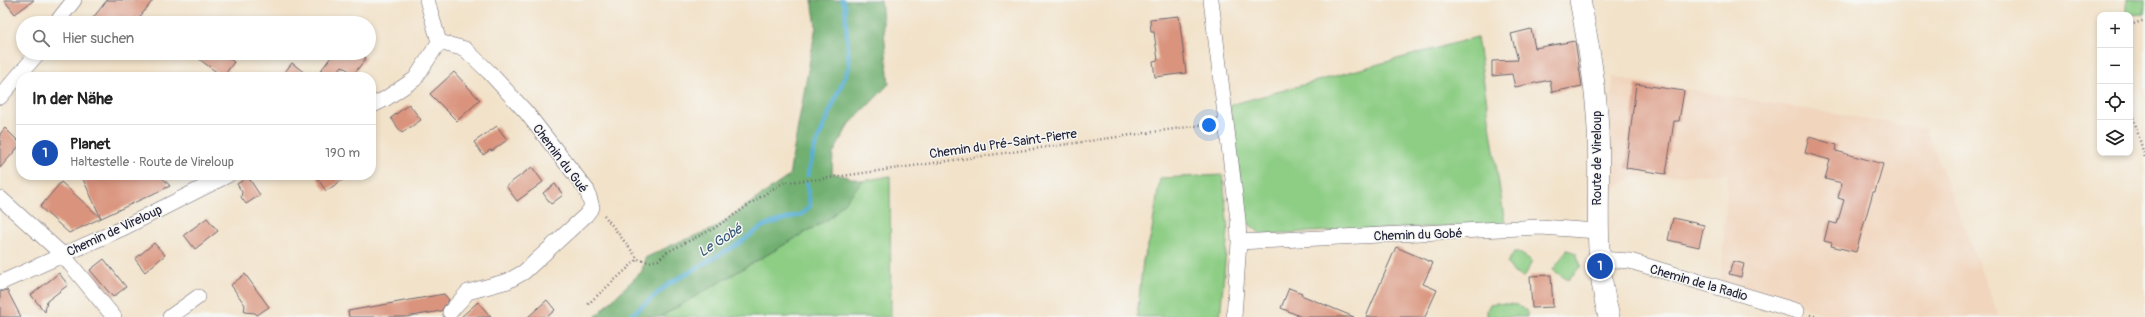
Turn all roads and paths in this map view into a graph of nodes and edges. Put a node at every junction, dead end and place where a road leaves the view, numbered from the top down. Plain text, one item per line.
1 (74, 0) edge
2 (427, 0) edge
3 (1211, 0) edge
4 (1580, 0) edge
5 (61, 16) edge
6 (2145, 20) edge
7 (2133, 24) edge
8 (440, 42) junction
9 (32, 60) edge
10 (22, 72) edge
11 (16, 78) edge
12 (0, 97) edge
13 (376, 104) edge
14 (2133, 116) edge
15 (1226, 123) junction
16 (1211, 124) joint
17 (2145, 158) edge
18 (218, 180) edge
19 (0, 198) edge
20 (592, 207) junction
21 (1597, 230) junction
22 (1239, 242) junction
23 (62, 254) junction
24 (638, 259) junction
25 (1599, 259) junction
26 (0, 283) edge
27 (198, 297) dead end
28 (588, 304) dead end
29 (1797, 311) dead end
30 (447, 315) edge
31 (114, 317) edge
32 (170, 317) edge
33 (1234, 317) edge
34 (1609, 317) edge

1 - 5 street
2 - 8 street
3 - 15 street
4 - 21 main road, Route de Vireloup
6 - 7 path
8 - 13 street
8 - 20 street, Chemin du Gué
9 - 10 street
11 - 12 street
14 - 17 path
15 - 16 lane
15 - 22 street
16 - 24 path, Chemin du Pré-Saint-Pierre
18 - 23 street, Chemin de Vireloup
19 - 23 street
20 - 24 path
20 - 30 street, Chemin du Gué
21 - 22 street, Chemin du Gobé
21 - 25 main road, Route de Vireloup
22 - 33 street
23 - 26 street, Chemin de Vireloup
23 - 31 street
24 - 28 path
25 - 29 street, Chemin de la Radio
25 - 34 main road, Route de Vireloup
27 - 32 street

